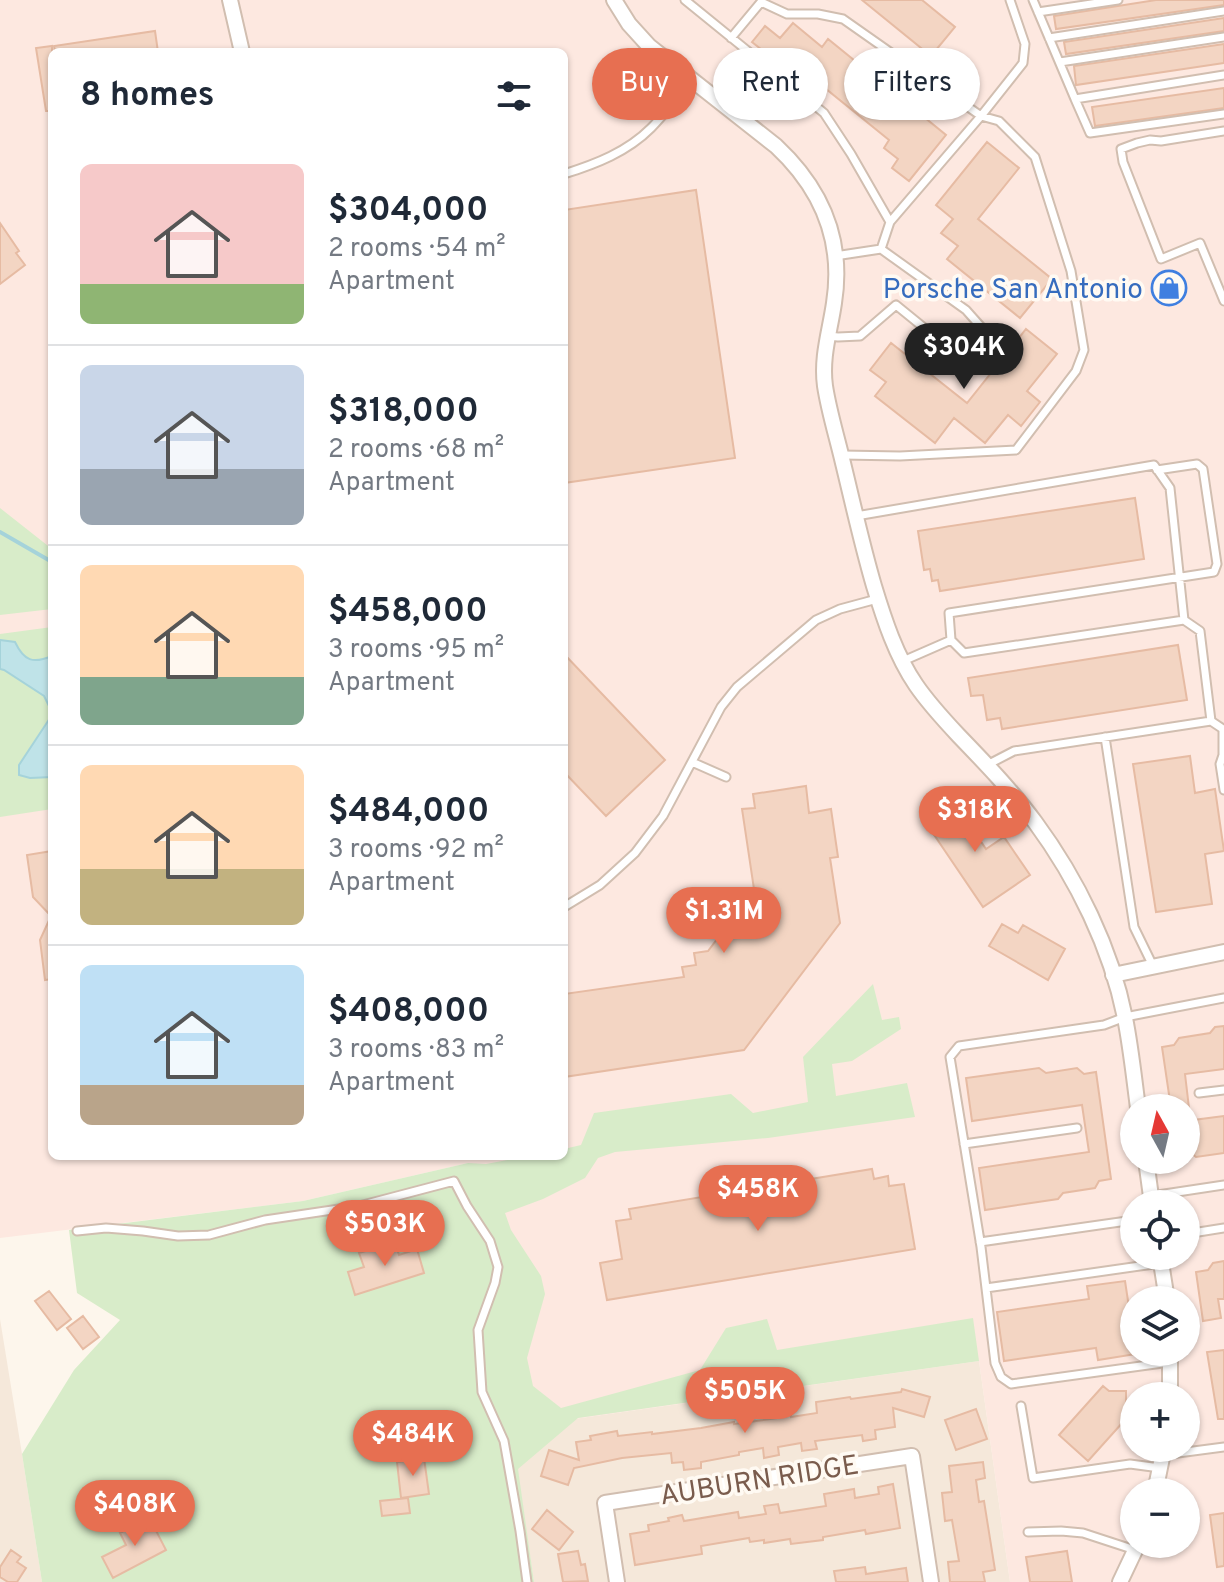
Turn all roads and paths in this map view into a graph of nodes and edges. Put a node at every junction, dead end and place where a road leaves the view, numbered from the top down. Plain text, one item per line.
1 (230, 0) edge
2 (614, 0) edge
3 (685, 0) edge
4 (1010, 0) edge
5 (1033, 0) edge
6 (1118, 0) edge
7 (1224, 11) edge
8 (1038, 12) junction
9 (1224, 37) edge
10 (731, 38) junction
11 (1049, 38) junction
12 (241, 48) edge
13 (651, 48) edge
14 (1060, 62) junction
15 (1224, 75) edge
16 (697, 85) edge
17 (1075, 99) junction
18 (1224, 114) edge
19 (981, 116) junction
20 (658, 120) edge
21 (1224, 131) edge
22 (568, 173) edge
23 (890, 222) junction
24 (881, 249) junction
25 (835, 256) junction
26 (1220, 279) edge
27 (1224, 301) edge
28 (827, 335) junction
29 (842, 455) junction
30 (1157, 470) junction
31 (856, 516) junction
32 (1180, 578) junction
33 (878, 599) junction
34 (1184, 620) junction
35 (951, 640) junction
36 (903, 661) junction
37 (1211, 721) junction
38 (1105, 737) junction
39 (692, 762) junction
40 (987, 765) junction
41 (726, 777) dead end
42 (1224, 790) edge
43 (568, 905) edge
44 (1224, 952) edge
45 (1153, 966) junction
46 (1113, 975) junction
47 (1224, 998) edge
48 (1125, 1017) junction
49 (1224, 1090) edge
50 (1199, 1093) dead end
51 (1136, 1094) edge
52 (1077, 1128) dead end
53 (964, 1144) junction
54 (1224, 1185) edge
55 (1200, 1190) edge
56 (1120, 1222) edge
57 (1224, 1228) edge
58 (77, 1231) dead end
59 (1200, 1232) edge
60 (980, 1242) junction
61 (1120, 1266) edge
62 (986, 1288) junction
63 (1120, 1365) edge
64 (1021, 1406) dead end
65 (1224, 1447) edge
66 (1200, 1451) edge
67 (1139, 1462) edge
68 (1028, 1532) dead end
69 (1120, 1543) edge
70 (1132, 1558) edge
71 (527, 1582) edge
72 (617, 1582) edge
73 (931, 1582) edge
74 (1120, 1582) edge

1 - 12 street
2 - 13 street
3 - 10 lane
4 - 19 lane
5 - 8 lane
6 - 8 lane
7 - 11 lane
8 - 11 lane
9 - 14 lane
10 - 19 lane
10 - 23 lane
11 - 14 lane
14 - 17 lane
15 - 17 lane
16 - 25 street
17 - 18 lane
19 - 23 lane
19 - 29 lane
20 - 22 lane
21 - 26 lane
23 - 24 lane
24 - 25 lane
24 - 28 lane
25 - 28 street
26 - 27 lane
28 - 29 street
29 - 31 street
30 - 31 lane
30 - 32 lane
30 - 32 lane
31 - 33 street
32 - 34 lane
32 - 35 lane
33 - 36 street
33 - 39 lane
34 - 35 lane
34 - 37 lane
35 - 36 lane
36 - 40 street
37 - 38 lane
37 - 42 lane
38 - 40 lane
38 - 45 lane
39 - 41 lane
39 - 43 lane
40 - 46 street
44 - 45 street
45 - 46 street
46 - 48 street
47 - 48 lane
48 - 51 street
48 - 53 lane
49 - 50 lane
52 - 53 lane
53 - 60 lane
54 - 55 lane
56 - 60 lane
57 - 59 lane
58 - 71 lane
60 - 62 lane
61 - 62 lane
62 - 63 lane
64 - 67 lane
65 - 66 lane
68 - 69 lane
70 - 74 street
72 - 73 street, AUBURN RIDGE

